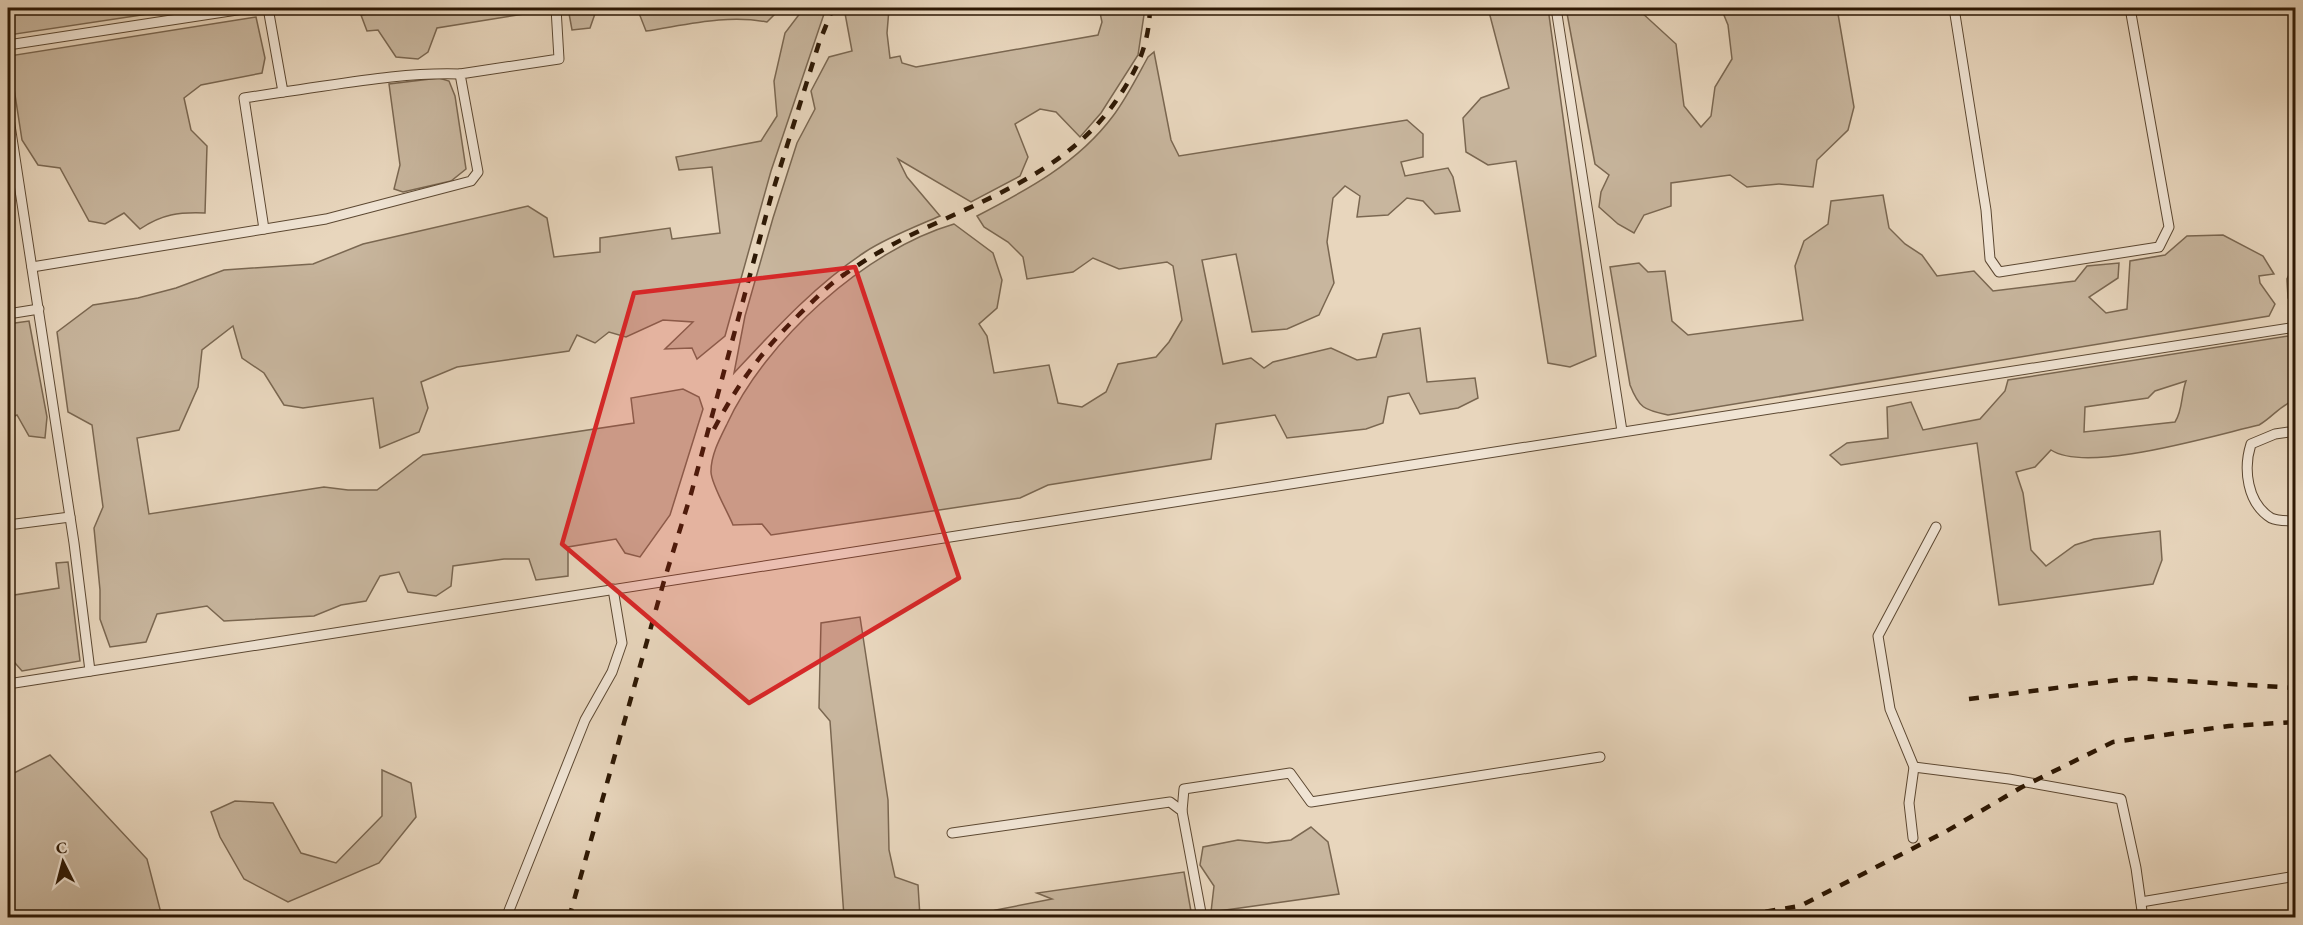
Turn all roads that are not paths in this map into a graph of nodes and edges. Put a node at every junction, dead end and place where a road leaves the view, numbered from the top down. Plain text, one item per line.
1 (250, 8) edge
2 (268, 8) edge
3 (556, 8) edge
4 (1556, 8) edge
5 (1954, 8) edge
6 (2130, 8) edge
7 (8, 45) edge
8 (460, 74) junction
9 (283, 92) junction
10 (8, 112) edge
11 (264, 229) junction
12 (32, 267) junction
13 (39, 309) junction
14 (8, 314) edge
15 (2295, 327) edge
16 (1622, 431) junction
17 (2295, 431) edge
18 (70, 517) junction
19 (2295, 521) edge
20 (8, 525) edge
21 (1936, 527) dead end
22 (613, 589) junction
23 (90, 671) junction
24 (8, 684) edge
25 (1600, 757) dead end
26 (1914, 767) junction
27 (1182, 811) junction
28 (952, 833) dead end
29 (1912, 838) dead end
30 (2295, 876) edge
31 (2141, 902) junction
32 (506, 918) edge
33 (1202, 918) edge
34 (2143, 918) edge

1 - 7 lane
2 - 9 lane
3 - 8 lane
4 - 16 lane
5 - 6 lane
8 - 9 lane
8 - 11 lane
9 - 11 lane
10 - 12 lane
11 - 12 lane
12 - 13 lane
13 - 14 lane
13 - 18 lane
15 - 16 lane
16 - 22 lane
17 - 19 lane
18 - 20 lane
18 - 23 lane
21 - 26 lane
22 - 23 lane
22 - 32 lane
23 - 24 lane
25 - 27 lane
26 - 29 lane
26 - 31 lane
27 - 28 lane
27 - 33 lane
30 - 31 lane
31 - 34 lane

